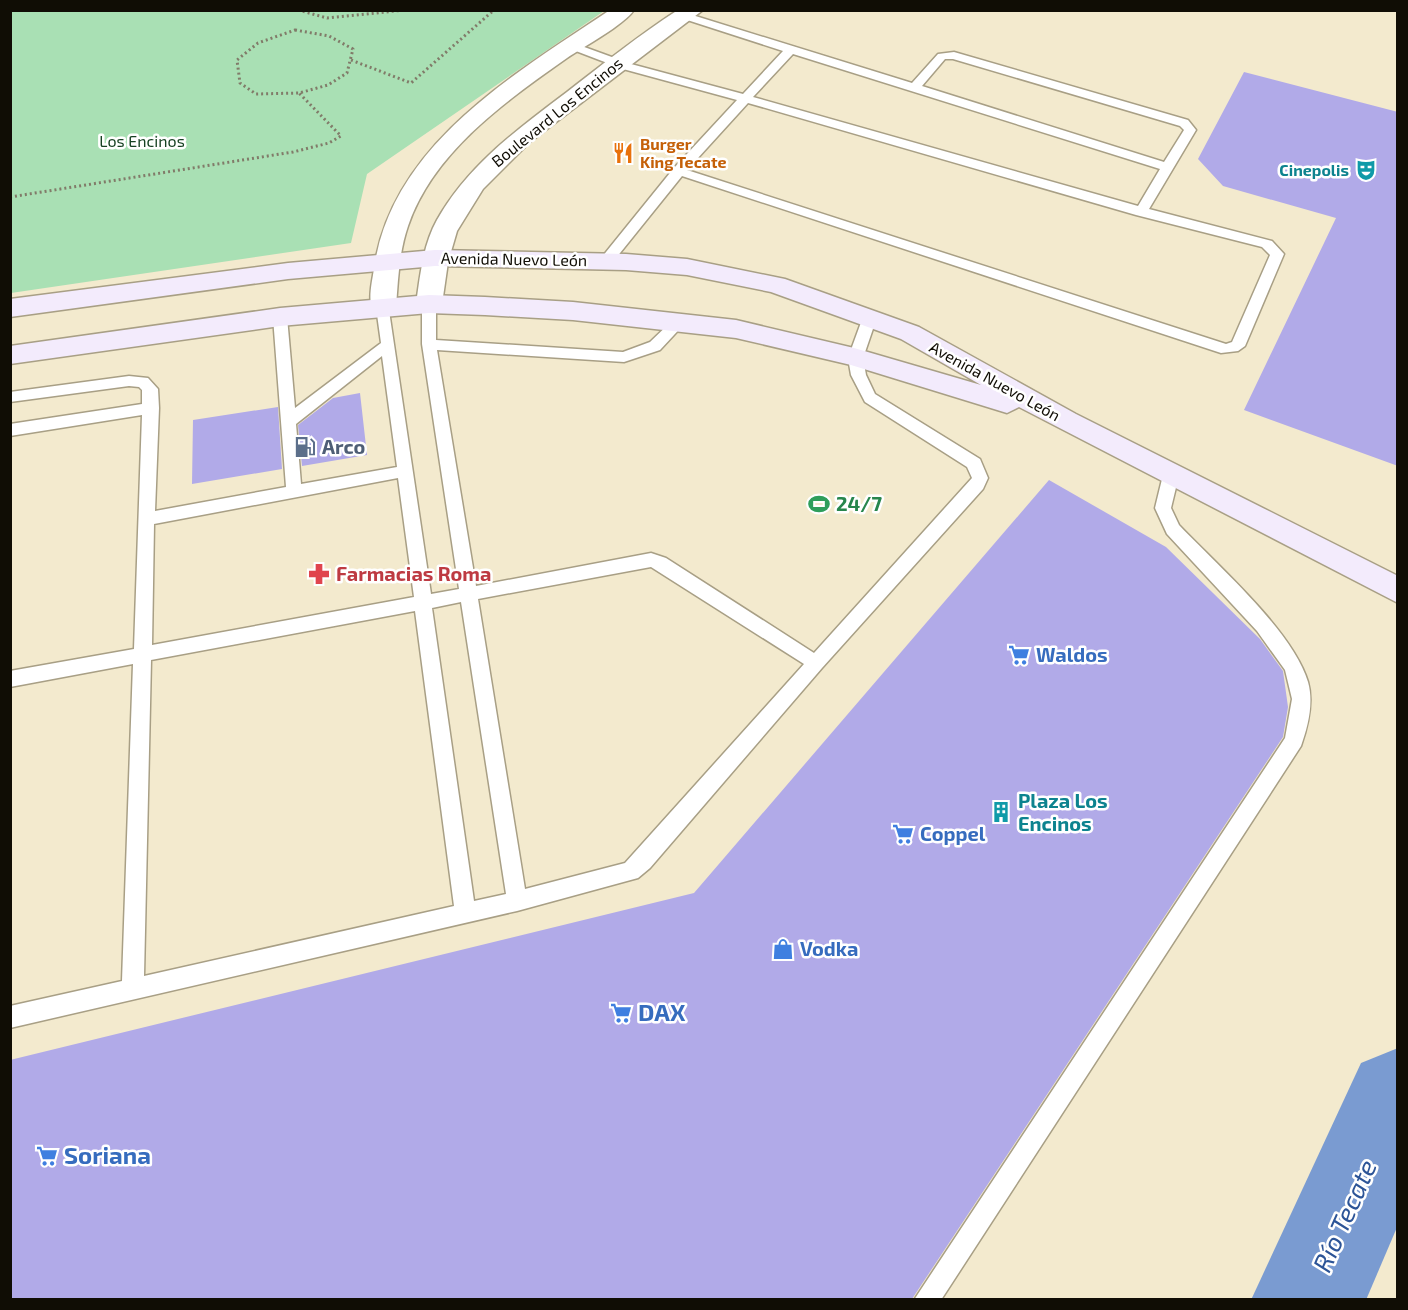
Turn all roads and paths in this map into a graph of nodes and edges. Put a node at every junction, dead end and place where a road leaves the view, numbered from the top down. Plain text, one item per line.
1 (298, 10) edge
2 (405, 10) edge
3 (494, 10) edge
4 (624, 10) edge
5 (689, 13) edge
6 (572, 46) junction
7 (790, 49) junction
8 (351, 60) junction
9 (617, 64) junction
10 (915, 87) junction
11 (299, 93) junction
12 (746, 98) junction
13 (1167, 167) junction
14 (679, 171) junction
15 (10, 197) edge
16 (1142, 212) junction
17 (435, 258) junction
18 (607, 260) junction
19 (386, 261) junction
20 (429, 304) junction
21 (383, 307) junction
22 (10, 308) edge
23 (280, 317) junction
24 (870, 317) junction
25 (680, 321) junction
26 (429, 344) junction
27 (386, 346) junction
28 (10, 355) edge
29 (854, 357) junction
30 (10, 397) edge
31 (151, 408) junction
32 (1066, 421) junction
33 (288, 422) junction
34 (10, 430) edge
35 (405, 471) junction
36 (1172, 475) junction
37 (294, 492) junction
38 (147, 519) junction
39 (1398, 591) edge
40 (467, 594) junction
41 (423, 602) junction
42 (143, 654) junction
43 (816, 663) junction
44 (10, 679) edge
45 (517, 901) junction
46 (465, 912) junction
47 (133, 986) junction
48 (10, 1017) edge
49 (926, 1299) edge

1 - 2 path
3 - 8 path
4 - 6 street
5 - 7 lane
5 - 9 street, Boulevard Los Encinos
6 - 9 lane
6 - 19 street
7 - 10 lane
7 - 12 lane
8 - 11 path
8 - 11 path
9 - 12 lane
9 - 17 street, Boulevard Los Encinos
10 - 13 lane
10 - 13 lane
11 - 15 path
12 - 14 lane
12 - 16 lane
13 - 16 lane
14 - 16 lane
14 - 18 lane
17 - 18 main road, Avenida Nuevo León
17 - 19 main road, Avenida Nuevo León
17 - 20 street, Boulevard Los Encinos
18 - 24 main road, Avenida Nuevo León
19 - 21 street
19 - 22 main road, Avenida Nuevo León
20 - 21 main road, Avenida Nuevo León
20 - 25 main road, Avenida Nuevo León
20 - 26 lane
21 - 23 main road, Avenida Nuevo León
21 - 27 lane
23 - 28 main road, Avenida Nuevo León
23 - 33 lane
24 - 29 lane
24 - 32 main road, Avenida Nuevo León
25 - 26 lane
25 - 29 main road, Avenida Nuevo León
26 - 40 lane
27 - 33 lane
27 - 35 lane
29 - 32 main road, Avenida Nuevo León
29 - 43 lane
30 - 31 lane
31 - 34 lane
31 - 38 lane
32 - 36 main road
33 - 37 lane
35 - 37 lane
35 - 41 lane
36 - 39 main road
36 - 49 lane
37 - 38 lane
38 - 42 lane
40 - 41 lane
40 - 43 lane
40 - 45 lane
41 - 42 lane
41 - 46 lane
42 - 44 lane
42 - 47 lane
43 - 45 lane
45 - 46 lane
46 - 47 lane
47 - 48 lane

